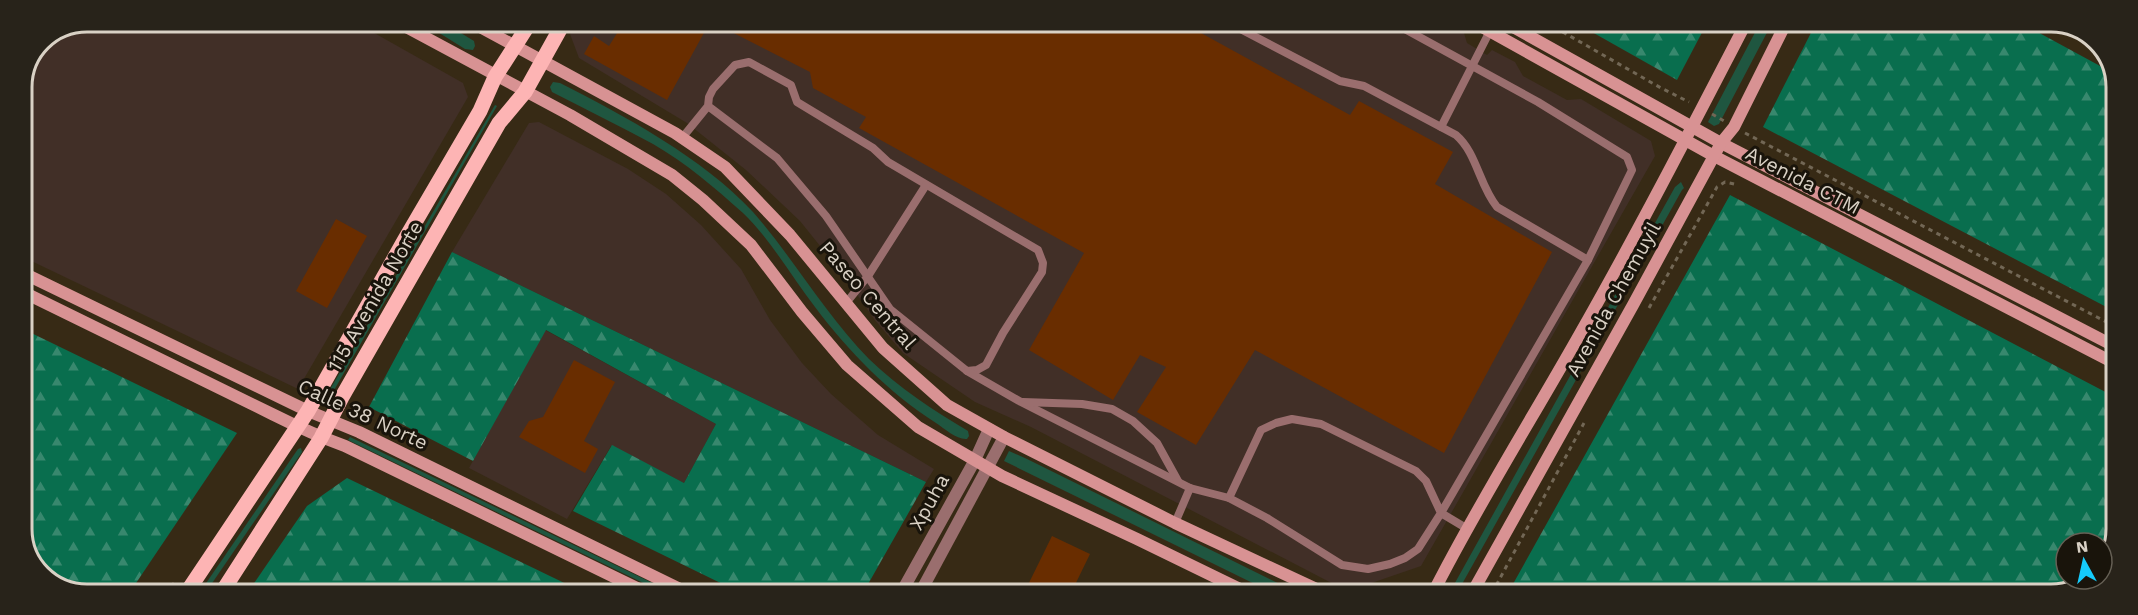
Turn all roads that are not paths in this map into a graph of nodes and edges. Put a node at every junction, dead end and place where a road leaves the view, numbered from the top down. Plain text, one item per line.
1 (415, 32) edge
2 (488, 32) edge
3 (524, 32) edge
4 (558, 32) edge
5 (1246, 32) edge
6 (1410, 32) edge
7 (1490, 32) edge
8 (1501, 32) edge
9 (1524, 32) edge
10 (1741, 32) edge
11 (1782, 32) edge
12 (515, 47) junction
13 (541, 60) junction
14 (1473, 67) junction
15 (495, 77) junction
16 (525, 92) junction
17 (708, 106) junction
18 (1692, 126) junction
19 (1441, 127) junction
20 (682, 138) junction
21 (1686, 139) junction
22 (1721, 143) junction
23 (1714, 156) junction
24 (926, 184) junction
25 (1588, 260) junction
26 (868, 276) junction
27 (32, 277) edge
28 (32, 296) edge
29 (846, 303) junction
30 (2106, 342) edge
31 (2106, 359) edge
32 (967, 371) junction
33 (1021, 402) junction
34 (308, 411) junction
35 (329, 419) junction
36 (299, 425) junction
37 (989, 429) junction
38 (1004, 437) junction
39 (321, 438) junction
40 (975, 460) junction
41 (987, 468) junction
42 (1178, 482) junction
43 (1190, 489) junction
44 (1229, 498) junction
45 (1441, 513) junction
46 (1175, 523) junction
47 (1466, 528) junction
48 (193, 584) edge
49 (227, 584) edge
50 (629, 584) edge
51 (671, 584) edge
52 (906, 584) edge
53 (925, 584) edge
54 (1229, 584) edge
55 (1306, 584) edge
56 (1438, 584) edge
57 (1477, 584) edge

1 - 15 main road
2 - 12 main road, Paseo Central
3 - 12 main road
4 - 13 main road, 115 Avenida Norte
5 - 19 lane
6 - 14 lane
7 - 14 lane
8 - 21 main road, Avenida CTM
9 - 18 main road, Avenida CTM
10 - 18 main road, Avenida Chemuyil
11 - 22 main road, Avenida Chemuyil
12 - 13 main road, Paseo Central
12 - 15 main road, 115 Avenida Norte
13 - 16 main road, 115 Avenida Norte
13 - 20 main road, Paseo Central
14 - 19 lane
14 - 25 lane
15 - 16 main road
15 - 34 main road, 115 Avenida Norte
16 - 35 main road, 115 Avenida Norte
16 - 40 main road
17 - 20 lane
17 - 24 lane
17 - 26 lane
18 - 21 main road, Avenida Chemuyil
18 - 22 main road, Avenida CTM
19 - 25 lane
20 - 29 main road, Paseo Central
21 - 23 main road, Avenida CTM
21 - 47 main road, Avenida Chemuyil
22 - 23 main road, Avenida Chemuyil
22 - 30 main road, Avenida CTM
23 - 31 main road, Avenida CTM
23 - 57 main road, Avenida Chemuyil
24 - 26 lane
24 - 32 lane
25 - 45 lane
26 - 29 lane
26 - 32 lane
27 - 34 main road, Calle 38 Norte
28 - 36 main road, Calle 38 Norte
29 - 37 main road, Paseo Central
32 - 33 lane
33 - 42 lane
33 - 42 lane
34 - 35 main road, Calle 38 Norte
34 - 36 main road, 115 Avenida Norte
35 - 39 main road, 115 Avenida Norte
35 - 51 main road, Calle 38 Norte
36 - 39 main road, Calle 38 Norte
36 - 48 main road, 115 Avenida Norte
37 - 38 main road, Paseo Central
37 - 40 street, Xpuha
38 - 41 street, Xpuha
38 - 46 main road, Paseo Central
39 - 49 main road, 115 Avenida Norte
39 - 50 main road, Calle 38 Norte
40 - 41 main road
40 - 52 street, Xpuha
41 - 53 street, Xpuha
41 - 54 main road
42 - 43 lane
43 - 44 lane
43 - 46 lane
44 - 45 lane
44 - 45 lane
45 - 47 lane
46 - 55 main road, Paseo Central
47 - 56 main road, Avenida Chemuyil

